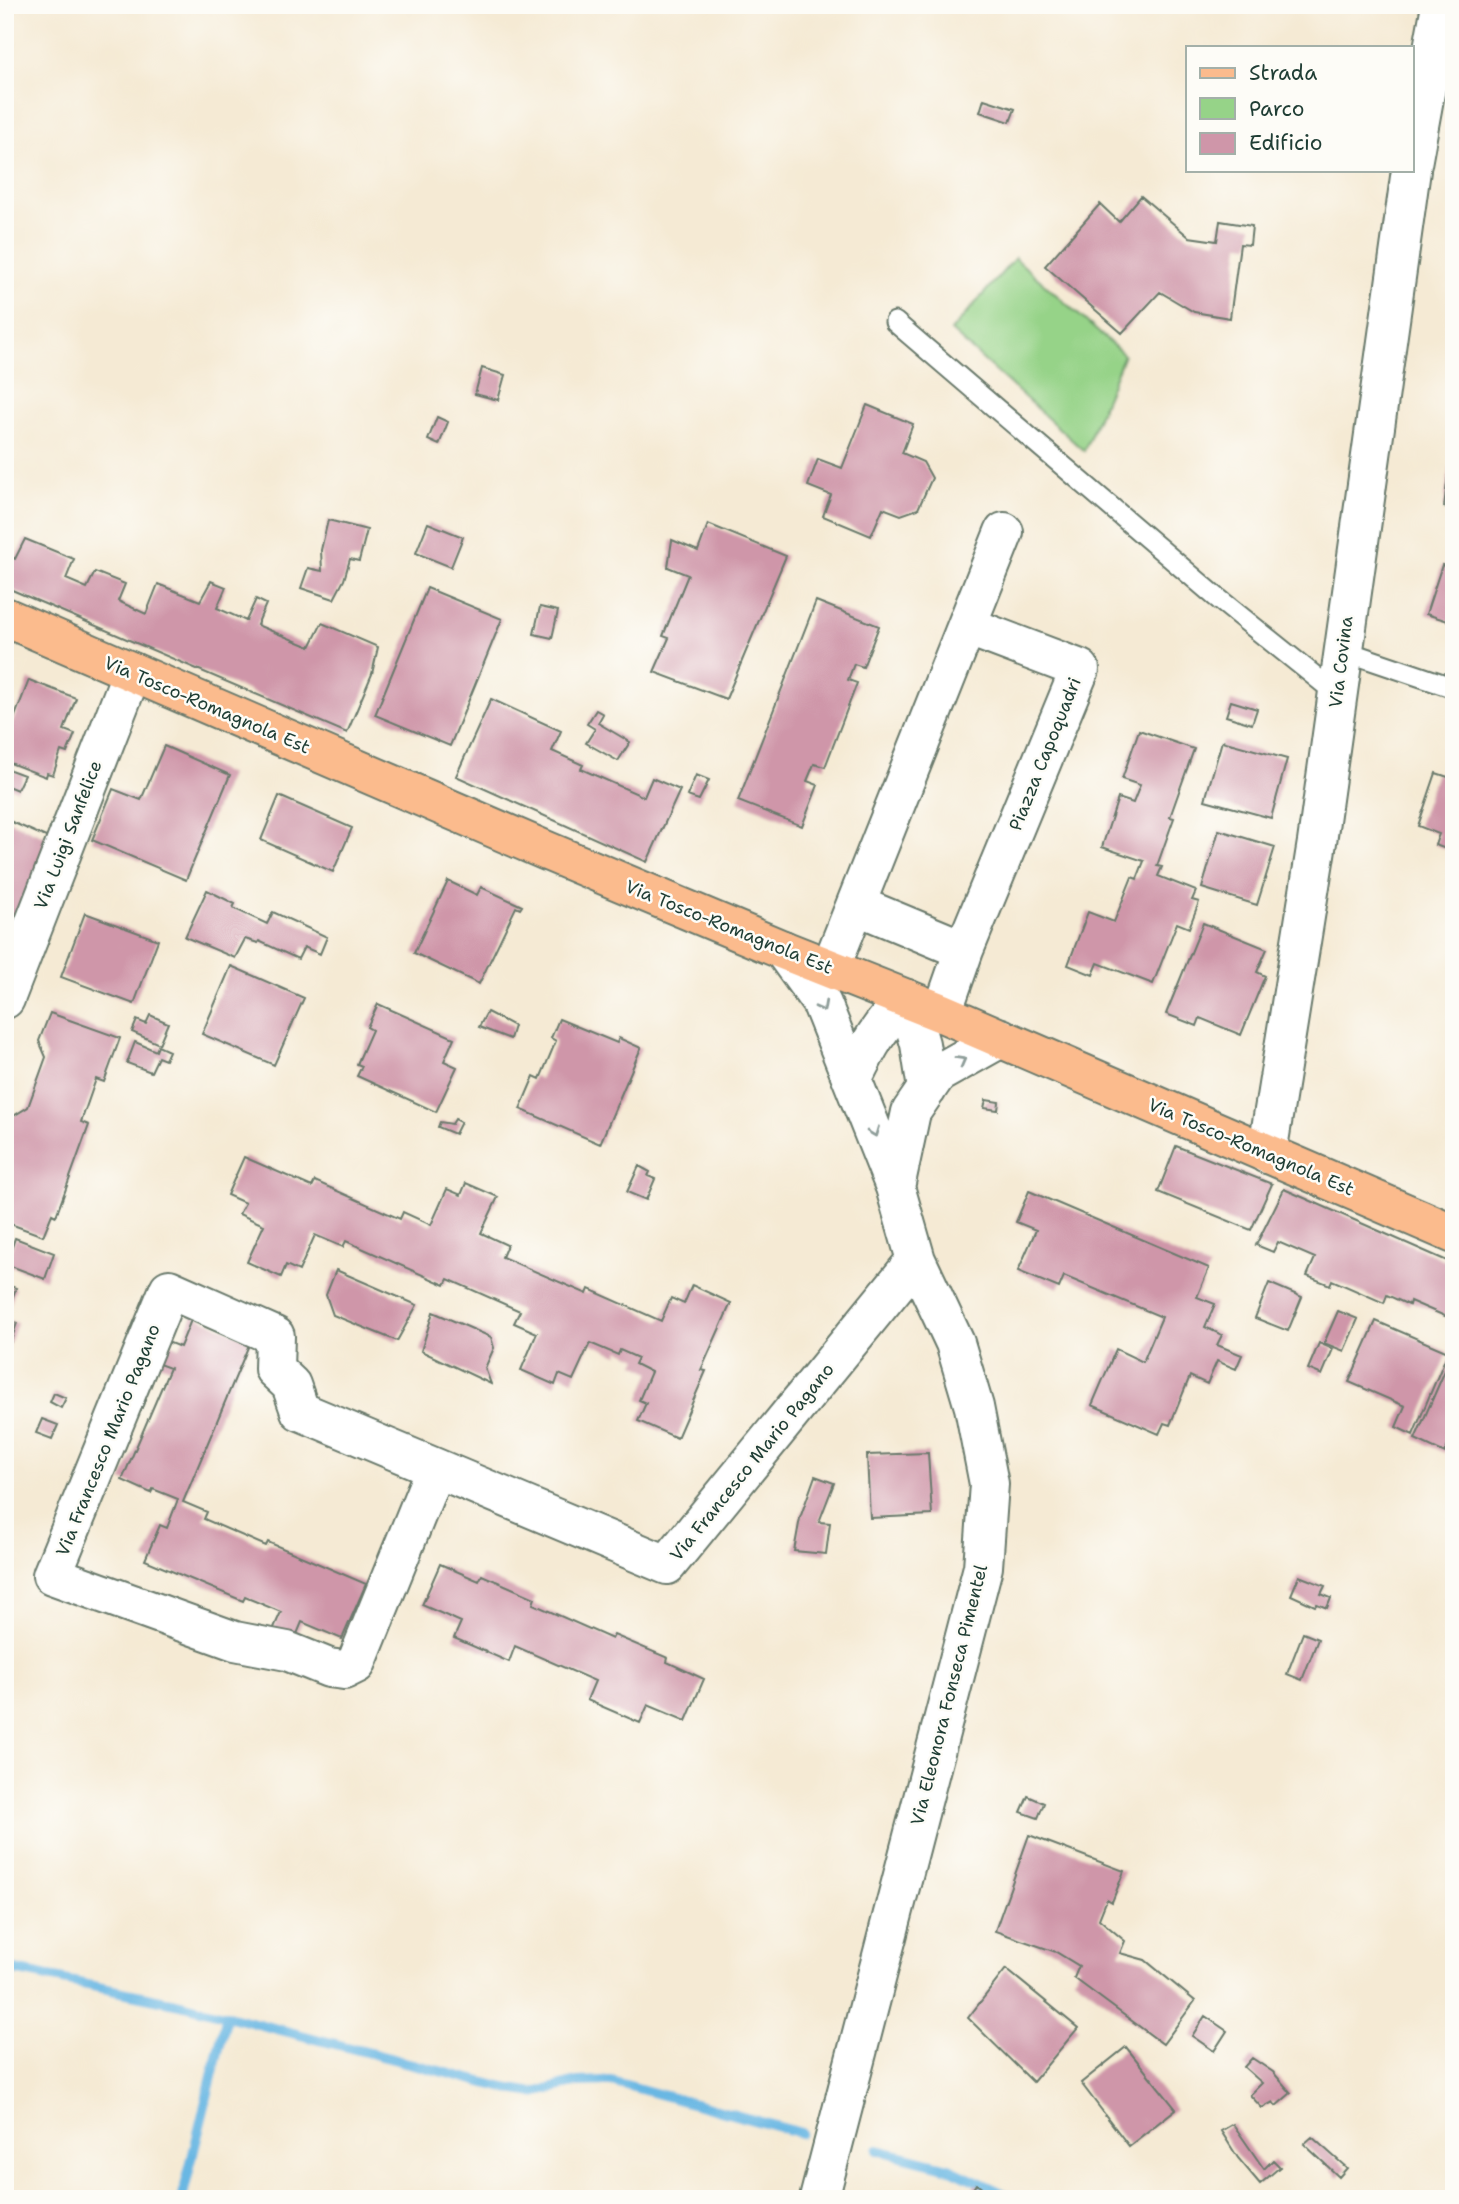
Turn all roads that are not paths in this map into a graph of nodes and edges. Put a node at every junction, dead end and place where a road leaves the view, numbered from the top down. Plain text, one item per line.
1 (1441, 5) edge
2 (1414, 153) edge
3 (1411, 172) edge
4 (895, 322) dead end
5 (1004, 532) dead end
6 (5, 617) edge
7 (967, 626) junction
8 (1342, 650) junction
9 (132, 672) junction
10 (1454, 688) edge
11 (1337, 694) junction
12 (856, 905) junction
13 (783, 950) junction
14 (964, 950) junction
15 (830, 968) junction
16 (5, 999) edge
17 (907, 999) junction
18 (942, 1013) junction
19 (1001, 1038) junction
20 (853, 1077) junction
21 (927, 1088) junction
22 (1267, 1154) junction
23 (895, 1187) junction
24 (1454, 1234) edge
25 (916, 1260) junction
26 (435, 1469) junction
27 (819, 2199) edge

1 - 2 street
3 - 8 street, Via Covina
4 - 11 lane
5 - 7 street
6 - 9 main road, Via Tosco-Romagnola Est
7 - 12 street
7 - 14 street, Piazza Capoquadri
8 - 10 lane
8 - 11 street, Via Covina
9 - 13 main road, Via Tosco-Romagnola Est
9 - 16 street, Via Luigi Sanfelice
11 - 22 street, Via Covina
12 - 14 street
12 - 15 street
13 - 15 main road, Via Tosco-Romagnola Est
13 -> 20 street, Via Eleonora Fonseca Pimentel
14 - 18 street, Piazza Capoquadri
15 - 17 main road, Via Tosco-Romagnola Est
17 - 18 main road, Via Tosco-Romagnola Est
17 - 20 street
17 - 21 street
18 - 19 main road, Via Tosco-Romagnola Est
21 -> 19 street
19 - 22 main road, Via Tosco-Romagnola Est
20 -> 23 street, Via Eleonora Fonseca Pimentel
21 - 23 street
22 - 24 main road, Via Tosco-Romagnola Est
23 - 25 street, Via Eleonora Fonseca Pimentel
25 - 26 street, Via Francesco Mario Pagano
25 - 27 street, Via Eleonora Fonseca Pimentel
26 - 26 street, Via Francesco Mario Pagano

